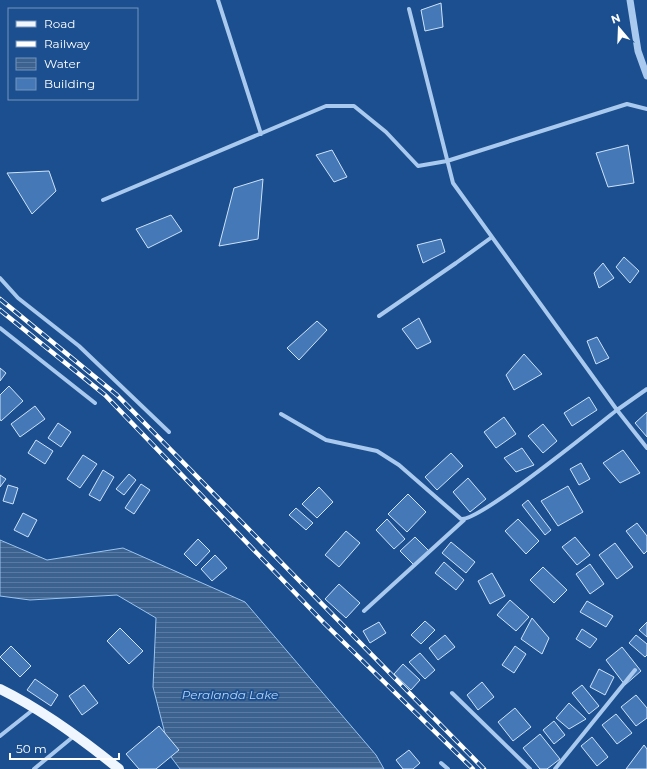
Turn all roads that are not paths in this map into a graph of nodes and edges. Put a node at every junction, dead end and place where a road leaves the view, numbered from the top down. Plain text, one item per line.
1 (218, 0) edge
2 (630, 0) edge
3 (409, 9) dead end
4 (644, 57) edge
5 (647, 76) edge
6 (647, 109) edge
7 (261, 134) junction
8 (447, 161) junction
9 (103, 200) dead end
10 (492, 237) junction
11 (0, 278) edge
12 (379, 316) dead end
13 (0, 328) edge
14 (647, 389) edge
15 (95, 403) dead end
16 (617, 410) junction
17 (281, 414) dead end
18 (169, 432) dead end
19 (647, 448) edge
20 (464, 520) junction
21 (364, 611) dead end
22 (635, 670) dead end
23 (0, 689) edge
24 (452, 694) dead end
25 (35, 708) junction
26 (75, 734) junction
27 (0, 736) edge
28 (440, 763) dead end
29 (34, 769) edge
30 (119, 769) edge
31 (448, 769) edge
32 (530, 769) edge
33 (555, 769) edge

1 - 7 street
2 - 4 street
3 - 8 street
4 - 5 street
6 - 8 street
7 - 8 street
7 - 9 street
8 - 10 street
10 - 12 street
10 - 16 street
11 - 18 street
13 - 15 street
14 - 16 street
16 - 19 street
16 - 20 street
17 - 20 street
20 - 21 street
22 - 33 street
23 - 25 main road
24 - 32 street
25 - 26 main road
25 - 27 street
26 - 29 street
26 - 30 main road
28 - 31 street

